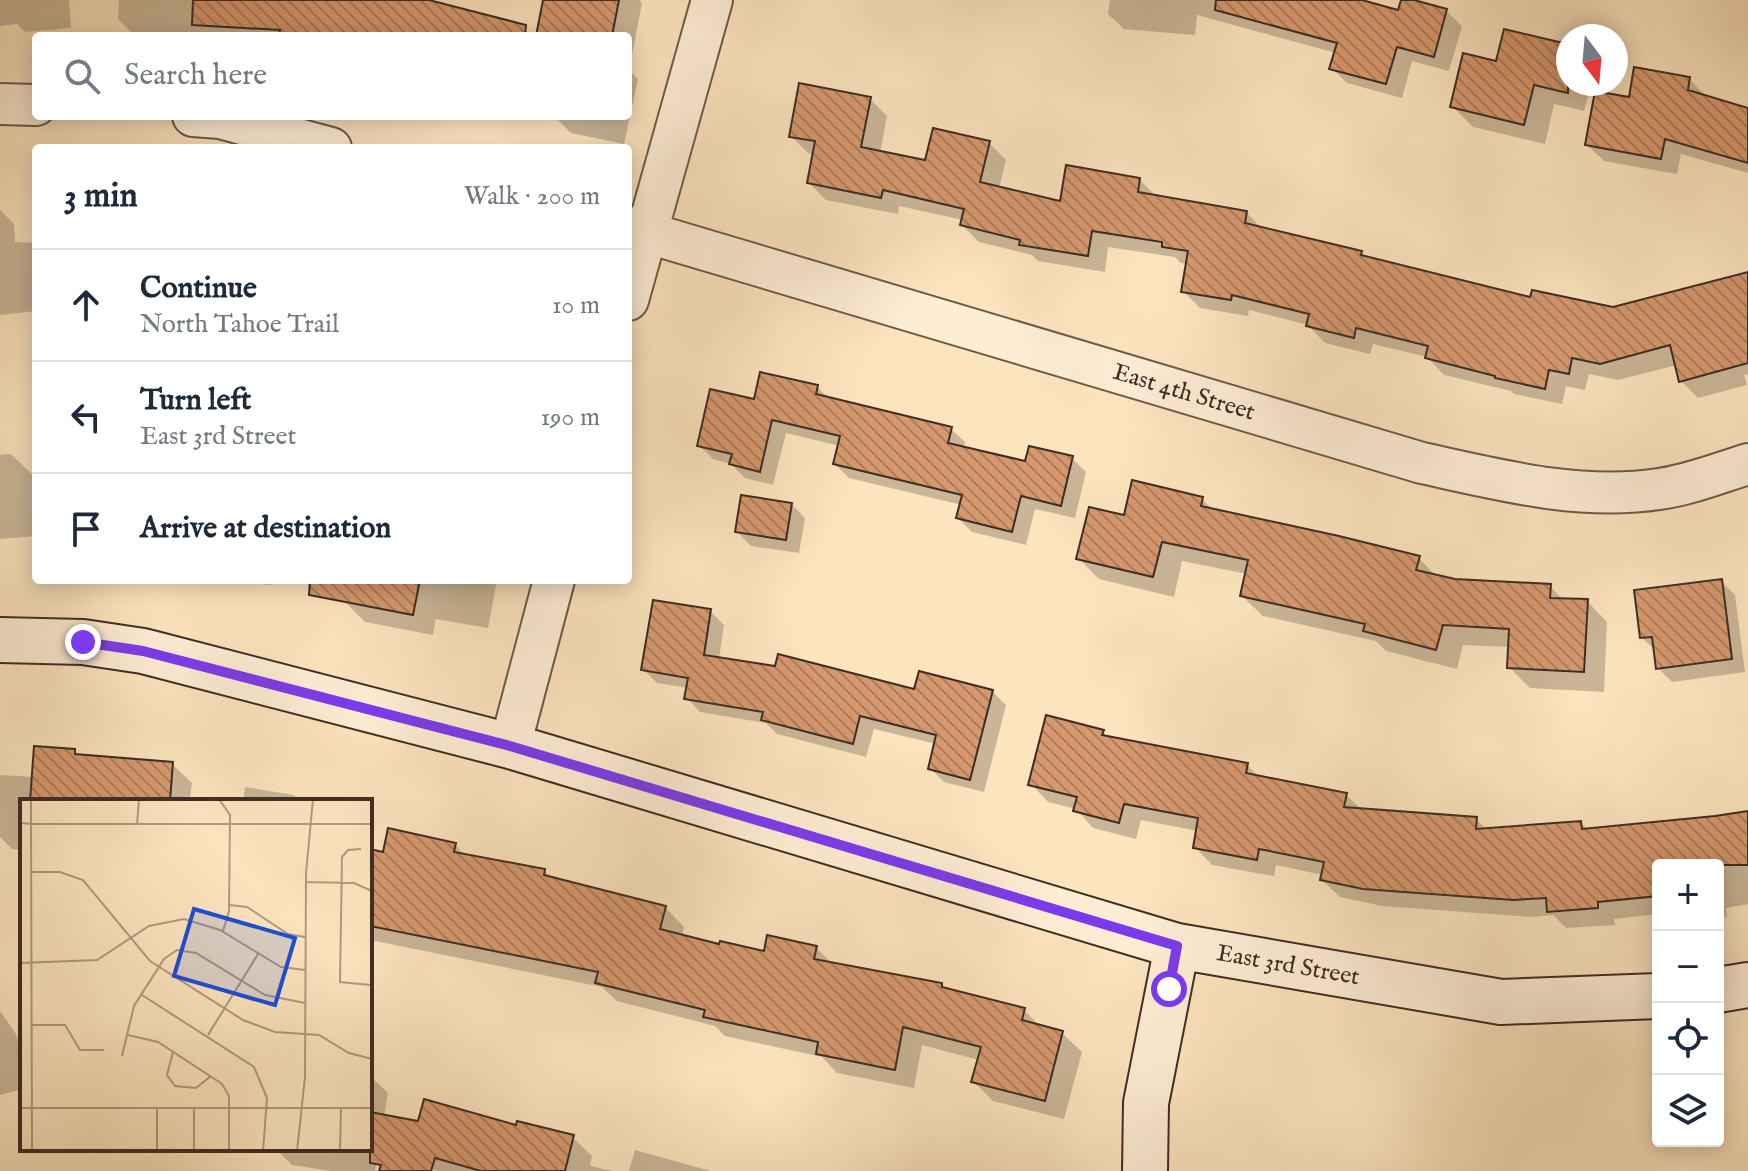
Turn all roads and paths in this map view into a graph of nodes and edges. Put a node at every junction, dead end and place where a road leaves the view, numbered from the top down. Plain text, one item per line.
1 (712, 0) edge
2 (0, 104) edge
3 (32, 105) edge
4 (227, 120) edge
5 (316, 144) edge
6 (637, 230) edge
7 (632, 269) edge
8 (1748, 464) edge
9 (553, 584) edge
10 (0, 640) edge
11 (510, 746) junction
12 (1177, 946) junction
13 (1748, 985) edge
14 (1724, 989) edge
15 (1652, 996) edge
16 (1145, 1171) edge

1 - 6 street
2 - 3 street
4 - 5 street
6 - 7 street
6 - 8 street, East 4th Street
9 - 11 street
10 - 11 street, East 3rd Street
11 - 12 street, East 3rd Street
12 - 15 street, East 3rd Street
12 - 16 street
13 - 14 street

